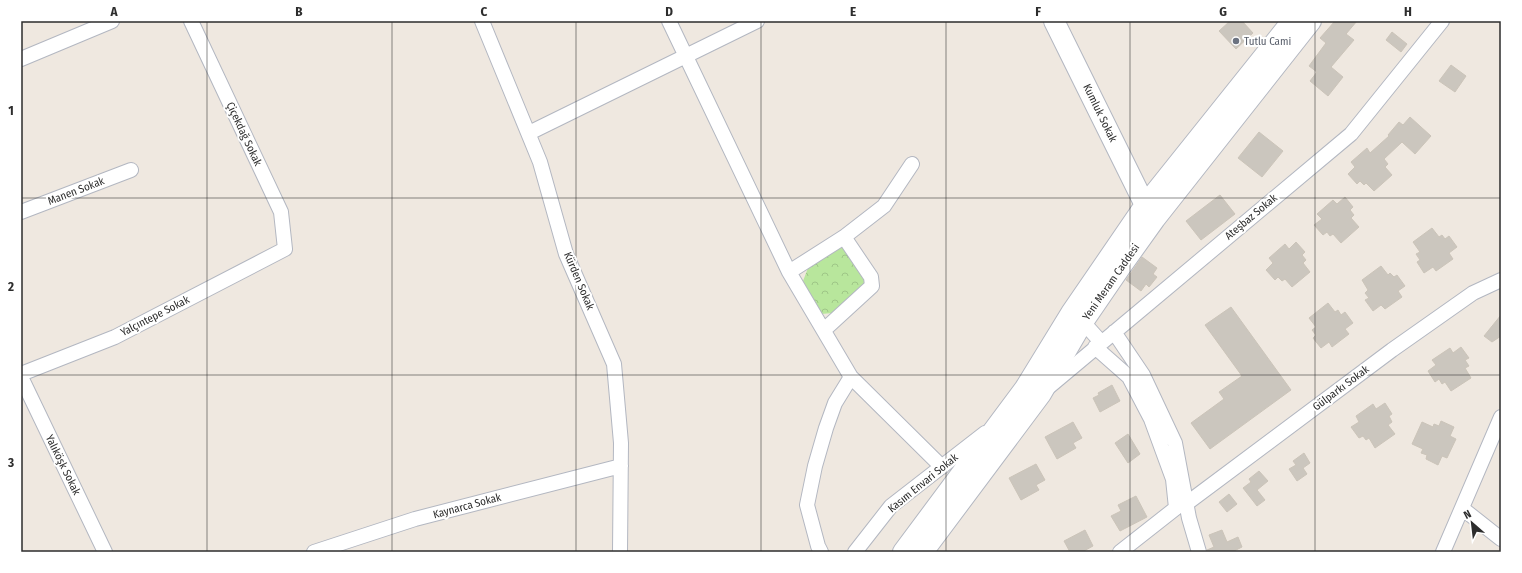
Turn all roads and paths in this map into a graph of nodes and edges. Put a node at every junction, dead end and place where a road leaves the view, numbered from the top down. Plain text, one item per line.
1 (112, 21) edge
2 (191, 21) edge
3 (482, 21) edge
4 (669, 21) edge
5 (757, 21) edge
6 (1054, 21) edge
7 (1292, 21) edge
8 (1311, 21) edge
9 (1442, 21) edge
10 (686, 56) junction
11 (21, 59) edge
12 (528, 133) junction
13 (912, 164) dead end
14 (131, 170) dead end
15 (1145, 205) junction
16 (21, 212) edge
17 (844, 236) junction
18 (285, 249) joint
19 (789, 272) junction
20 (1501, 280) edge
21 (1083, 322) junction
22 (824, 330) junction
23 (1114, 332) junction
24 (1098, 345) junction
25 (21, 376) edge
26 (852, 377) junction
27 (1041, 394) junction
28 (1501, 417) edge
29 (999, 423) junction
30 (621, 466) junction
31 (942, 467) junction
32 (1186, 504) junction
33 (1463, 509) junction
34 (1501, 539) edge
35 (105, 552) edge
36 (316, 552) edge
37 (620, 552) edge
38 (821, 552) edge
39 (855, 552) edge
40 (903, 552) edge
41 (923, 552) edge
42 (1120, 552) edge
43 (1199, 552) edge
44 (1444, 552) edge

1 - 11 street
2 - 18 street, Çiçekdağ Sokak
3 - 12 street, Kürden Sokak
4 - 10 street
5 - 10 street
6 - 15 main road, Kumluk Sokak
7 - 15 main road, Yeni Meram Caddesi
8 - 21 main road, Yeni Meram Caddesi
9 - 23 street, Ateşbaz Sokak
10 - 12 street
10 - 19 street
12 - 30 street, Kürden Sokak
13 - 17 street
14 - 16 street, Manen Sokak
15 - 29 main road, Yeni Meram Caddesi
17 - 19 street
17 - 22 street
18 - 25 street, Yalçıntepe Sokak
19 - 22 street
20 - 32 street, Gülparkı Sokak
21 - 24 street
21 - 27 main road, Yeni Meram Caddesi
22 - 26 street
23 - 24 street, Ateşbaz Sokak
23 - 32 street
24 - 27 street, Ateşbaz Sokak
24 - 42 street
25 - 35 street, Yalıköşk Sokak
26 - 31 street
26 - 38 street
27 - 41 main road, Yeni Meram Caddesi
28 - 33 street
29 - 31 street, Kasım Envari Sokak
29 - 40 main road, Yeni Meram Caddesi
30 - 36 street, Kaynarca Sokak
30 - 37 street, Kürden Sokak
31 - 39 street, Kasım Envari Sokak
32 - 43 street
33 - 34 street
33 - 44 street

